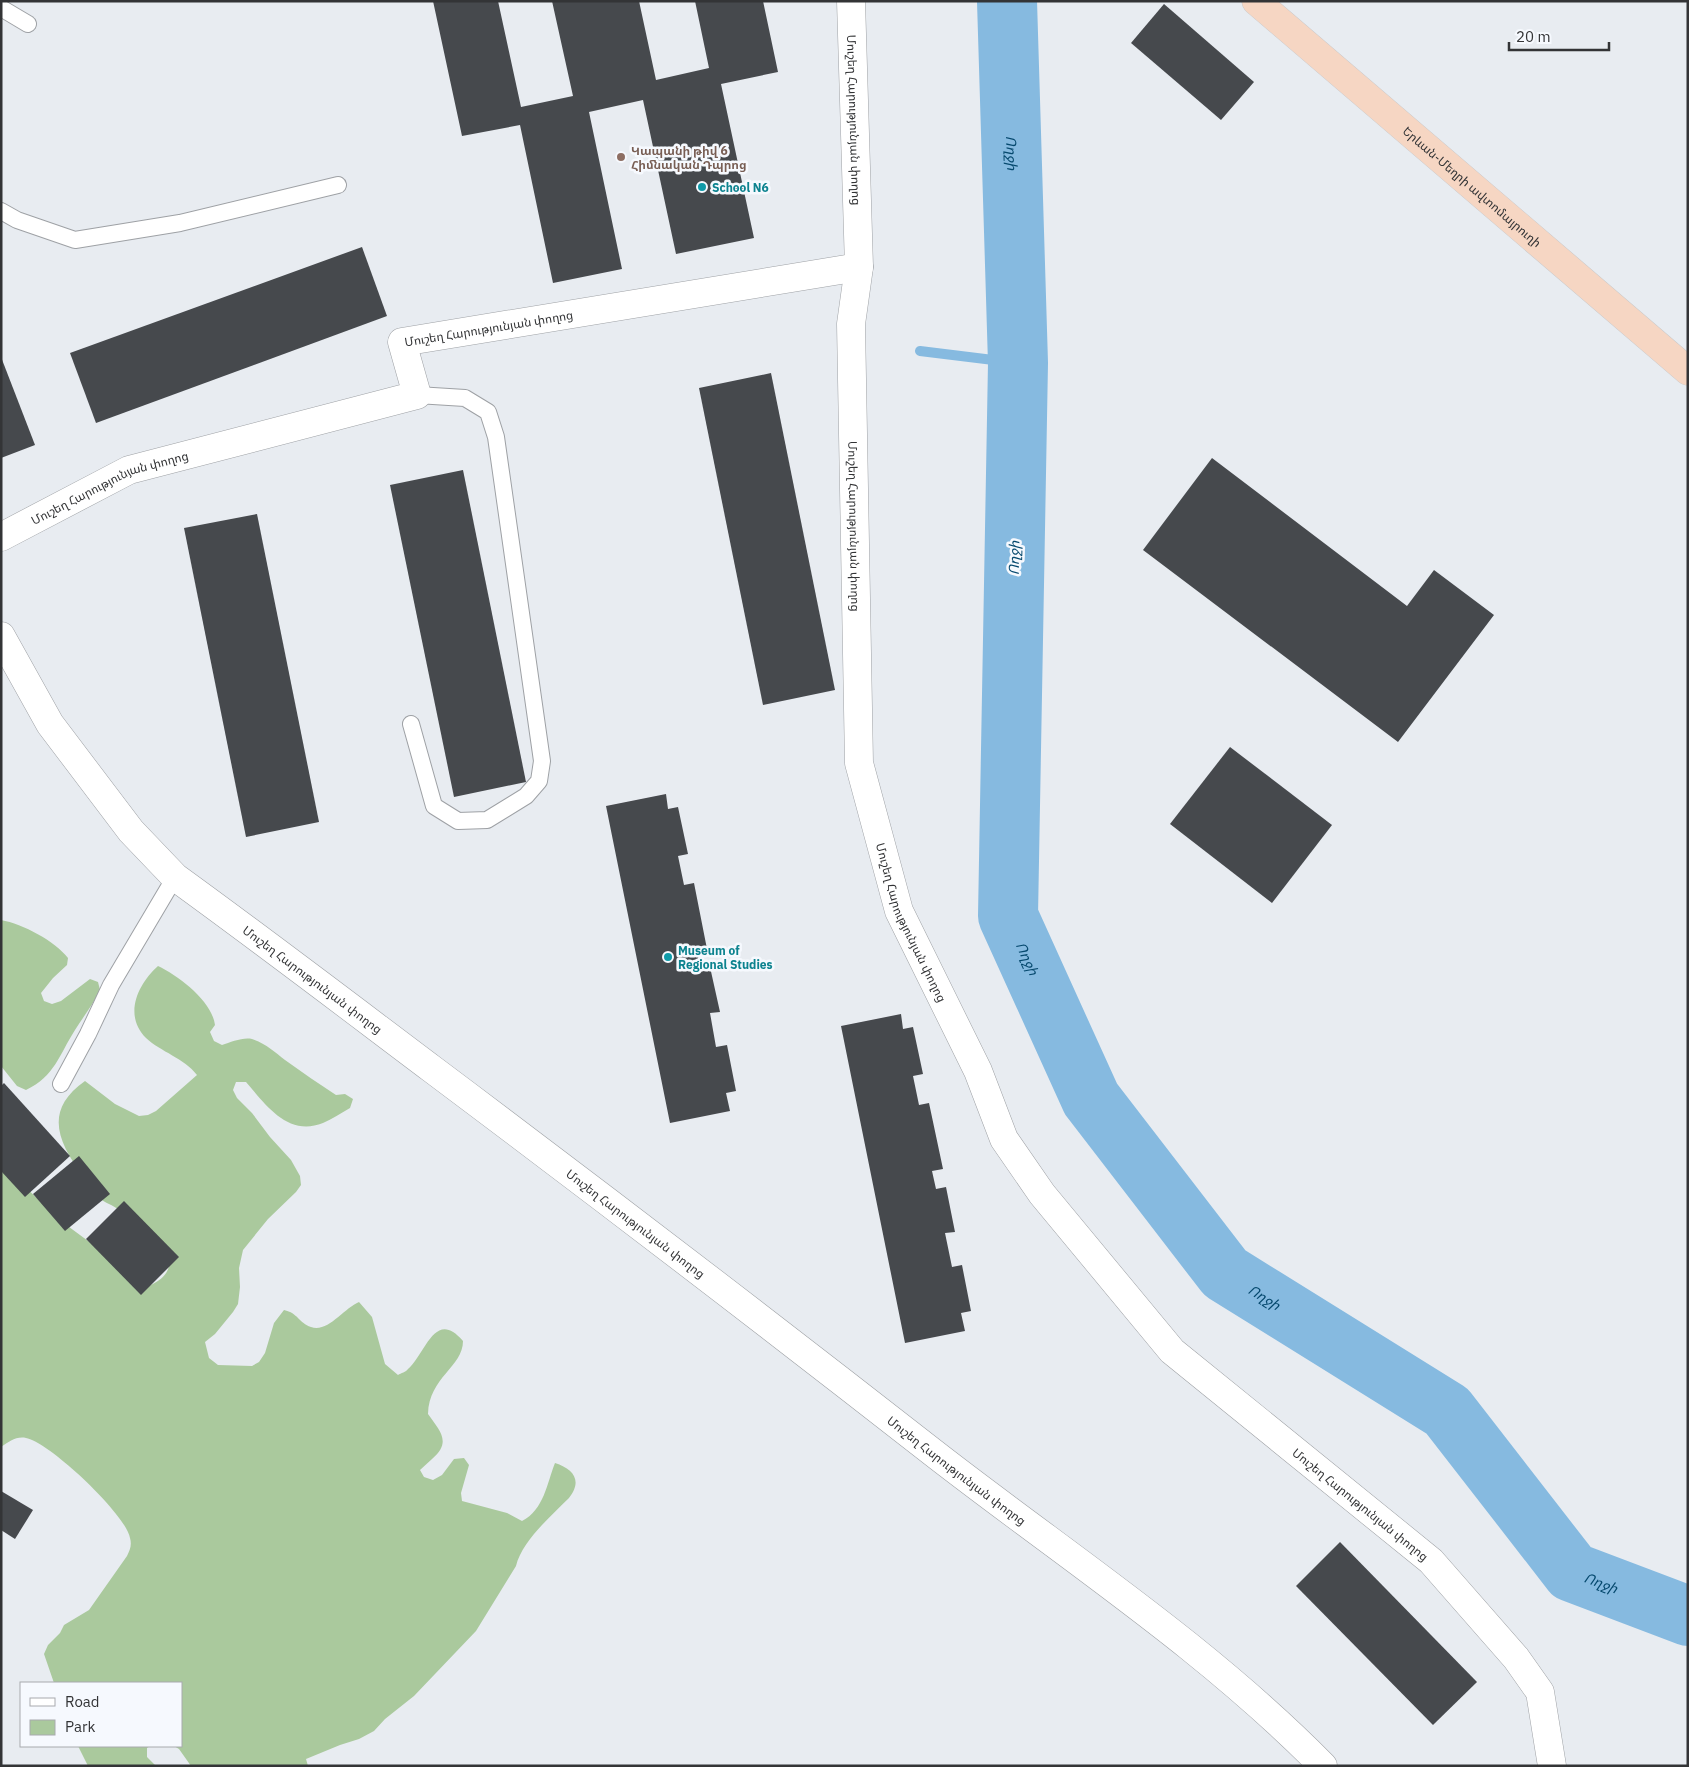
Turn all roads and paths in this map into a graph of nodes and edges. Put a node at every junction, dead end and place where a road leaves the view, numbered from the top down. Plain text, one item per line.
1 (851, 1) edge
2 (1256, 1) edge
3 (1, 8) edge
4 (28, 24) dead end
5 (338, 185) dead end
6 (1, 211) edge
7 (860, 267) junction
8 (1688, 371) edge
9 (417, 395) junction
10 (1, 538) edge
11 (1, 636) edge
12 (411, 724) dead end
13 (175, 877) junction
14 (61, 1084) dead end
15 (1323, 1766) edge
16 (1552, 1766) edge

1 - 7 street, Մուշեղ Հարությունյան փողոց
2 - 8 highway, Երևան-Մեղրի ավտոմայրուղի
3 - 4 lane
5 - 6 lane
7 - 9 street, Մուշեղ Հարությունյան փողոց
7 - 16 street, Մուշեղ Հարությունյան փողոց
9 - 10 street, Մուշեղ Հարությունյան փողոց
9 - 12 lane
11 - 13 street, Մուշեղ Հարությունյան փողոց
13 - 14 lane
13 - 15 street, Մուշեղ Հարությունյան փողոց

